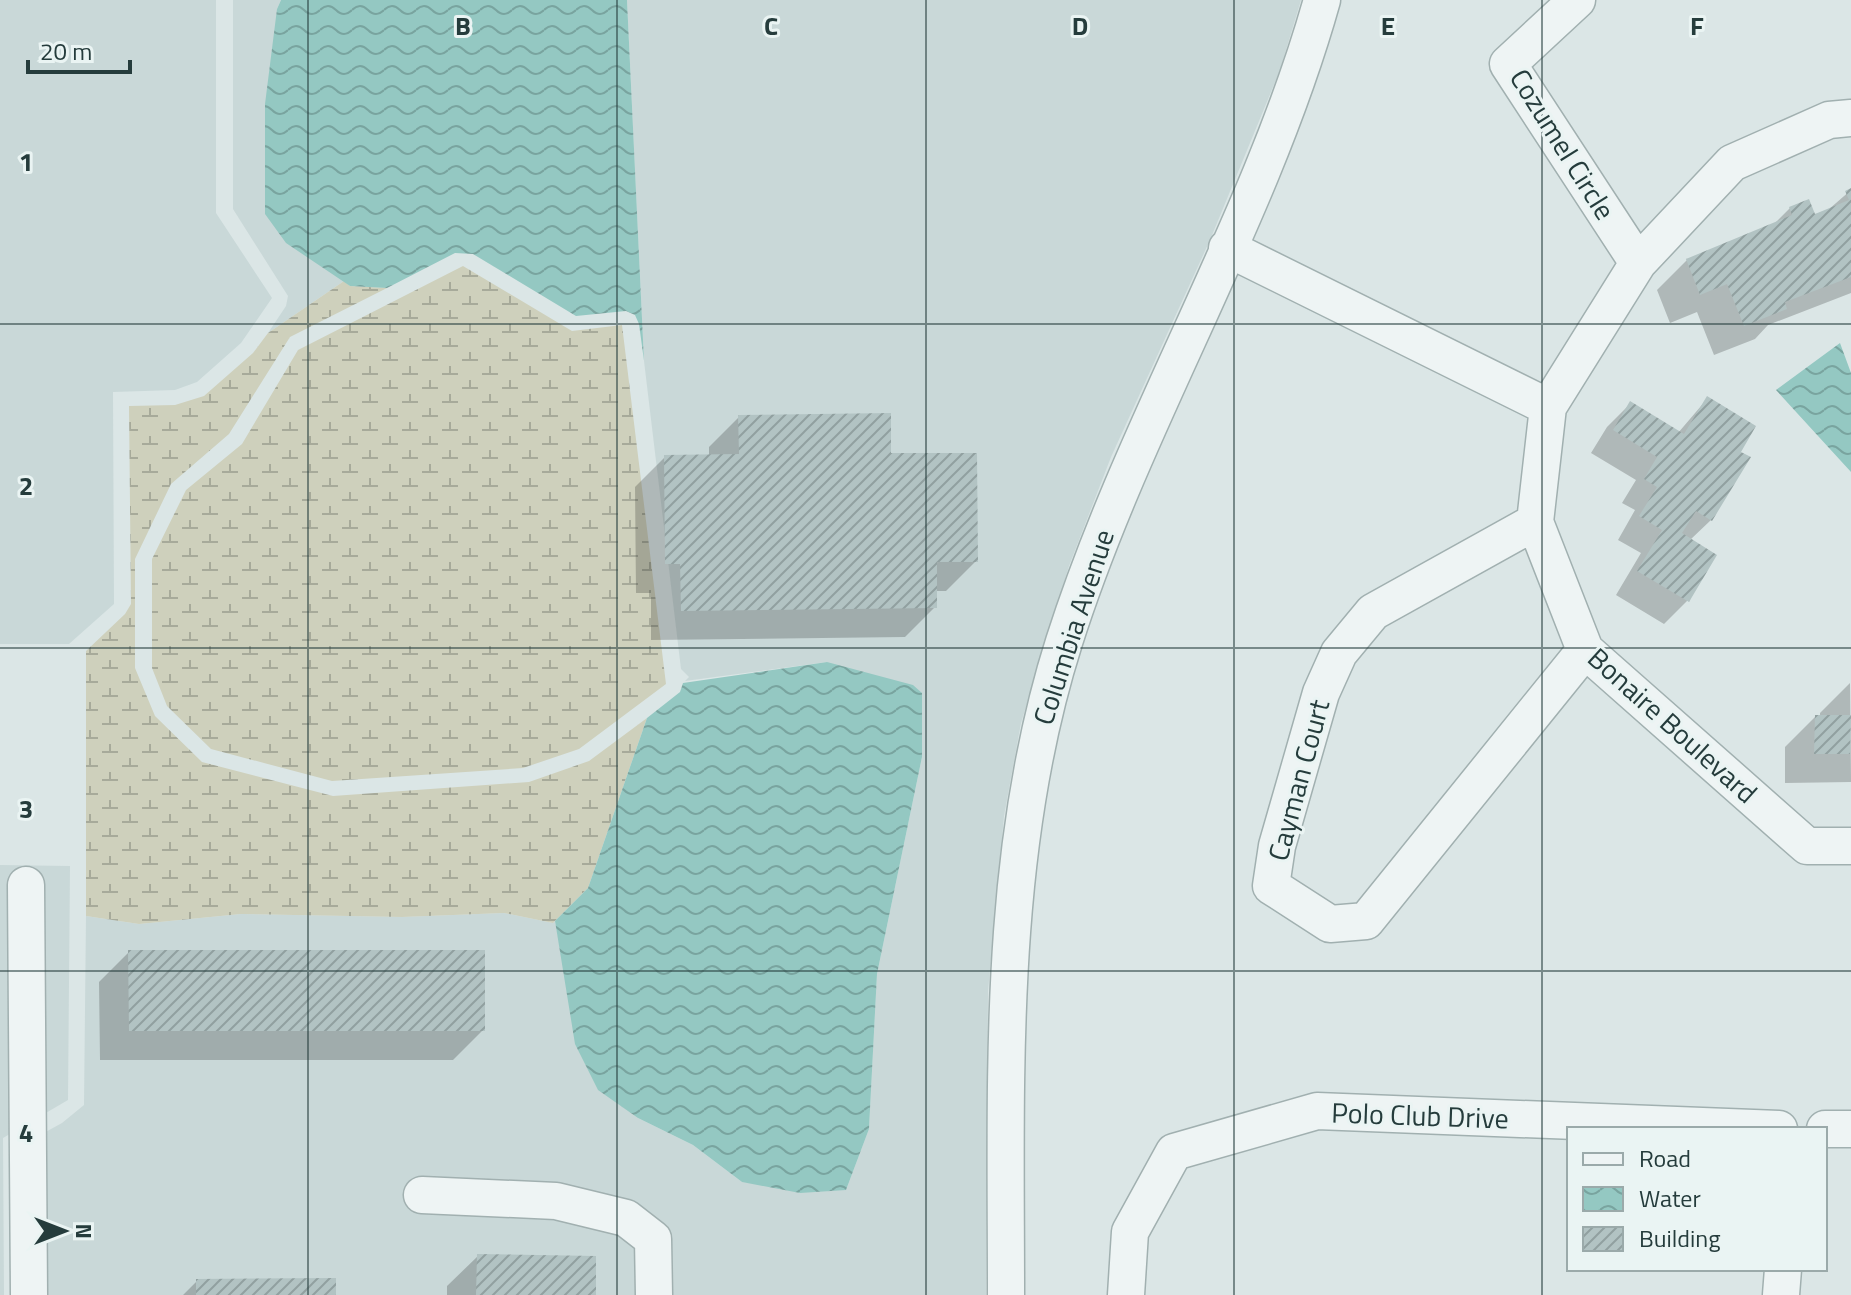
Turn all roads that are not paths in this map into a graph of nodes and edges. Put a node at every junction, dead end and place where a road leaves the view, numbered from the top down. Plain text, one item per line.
1 (1322, 0) edge
2 (1577, 0) edge
3 (1851, 118) edge
4 (1227, 248) junction
5 (1638, 263) junction
6 (1548, 407) junction
7 (1535, 522) junction
8 (1585, 650) junction
9 (1851, 846) edge
10 (26, 885) dead end
11 (1728, 1127) edge
12 (1827, 1129) edge
13 (1851, 1129) edge
14 (422, 1195) dead end
15 (1783, 1271) edge
16 (19, 1286) edge
17 (654, 1295) edge
18 (1006, 1295) edge
19 (1126, 1295) edge
20 (1781, 1295) edge

1 - 4 street, Columbia Avenue
2 - 5 street, Cozumel Circle
3 - 5 street, Bonaire Boulevard
4 - 6 street
4 - 18 street, Columbia Avenue
5 - 6 street, Bonaire Boulevard
6 - 7 street, Bonaire Boulevard
7 - 8 street, Bonaire Boulevard
7 - 8 street, Cayman Court
8 - 9 street, Bonaire Boulevard
10 - 16 street
11 - 19 street, Polo Club Drive
12 - 13 street
14 - 17 street
15 - 20 street

